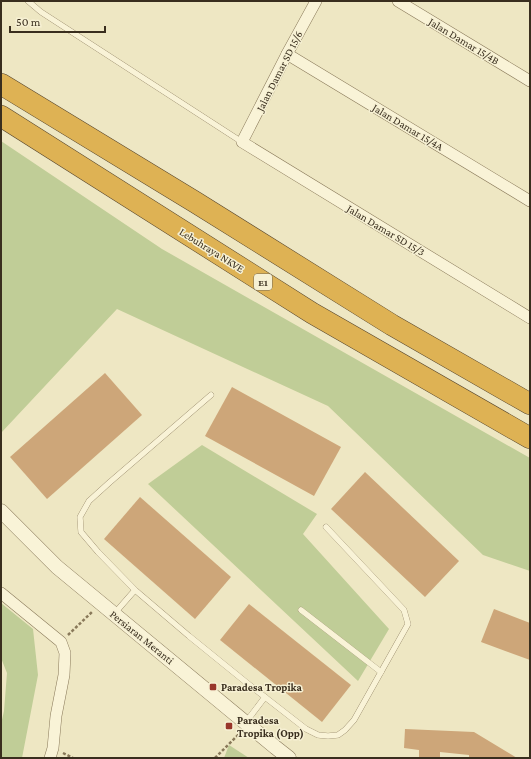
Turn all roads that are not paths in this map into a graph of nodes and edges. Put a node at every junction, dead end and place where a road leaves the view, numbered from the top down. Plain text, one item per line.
1 (28, 1) edge
2 (316, 1) edge
3 (398, 1) edge
4 (287, 54) junction
5 (530, 81) edge
6 (1, 84) edge
7 (1, 116) edge
8 (242, 142) junction
9 (530, 201) edge
10 (530, 318) edge
11 (211, 394) dead end
12 (530, 404) edge
13 (530, 438) edge
14 (1, 511) edge
15 (326, 527) dead end
16 (135, 590) junction
17 (1, 593) edge
18 (301, 610) dead end
19 (114, 614) junction
20 (381, 672) junction
21 (265, 698) junction
22 (247, 724) junction
23 (50, 758) edge
24 (289, 758) edge

1 - 8 lane
2 - 4 street, Jalan Damar SD 15/6
3 - 5 street, Jalan Damar 15/4B
4 - 8 street, Jalan Damar SD 15/6
4 - 9 street, Jalan Damar 15/4A
6 - 12 highway
7 - 13 highway, Lebuhraya NKVE / E1
8 - 10 street, Jalan Damar SD 15/3
11 - 16 lane
14 - 19 street, Persiaran Meranti
15 - 20 lane
16 - 19 lane
16 - 21 lane
17 - 23 street
18 - 20 lane
19 - 22 street, Persiaran Meranti
20 - 21 lane
21 - 22 lane
22 - 24 street, Persiaran Meranti

